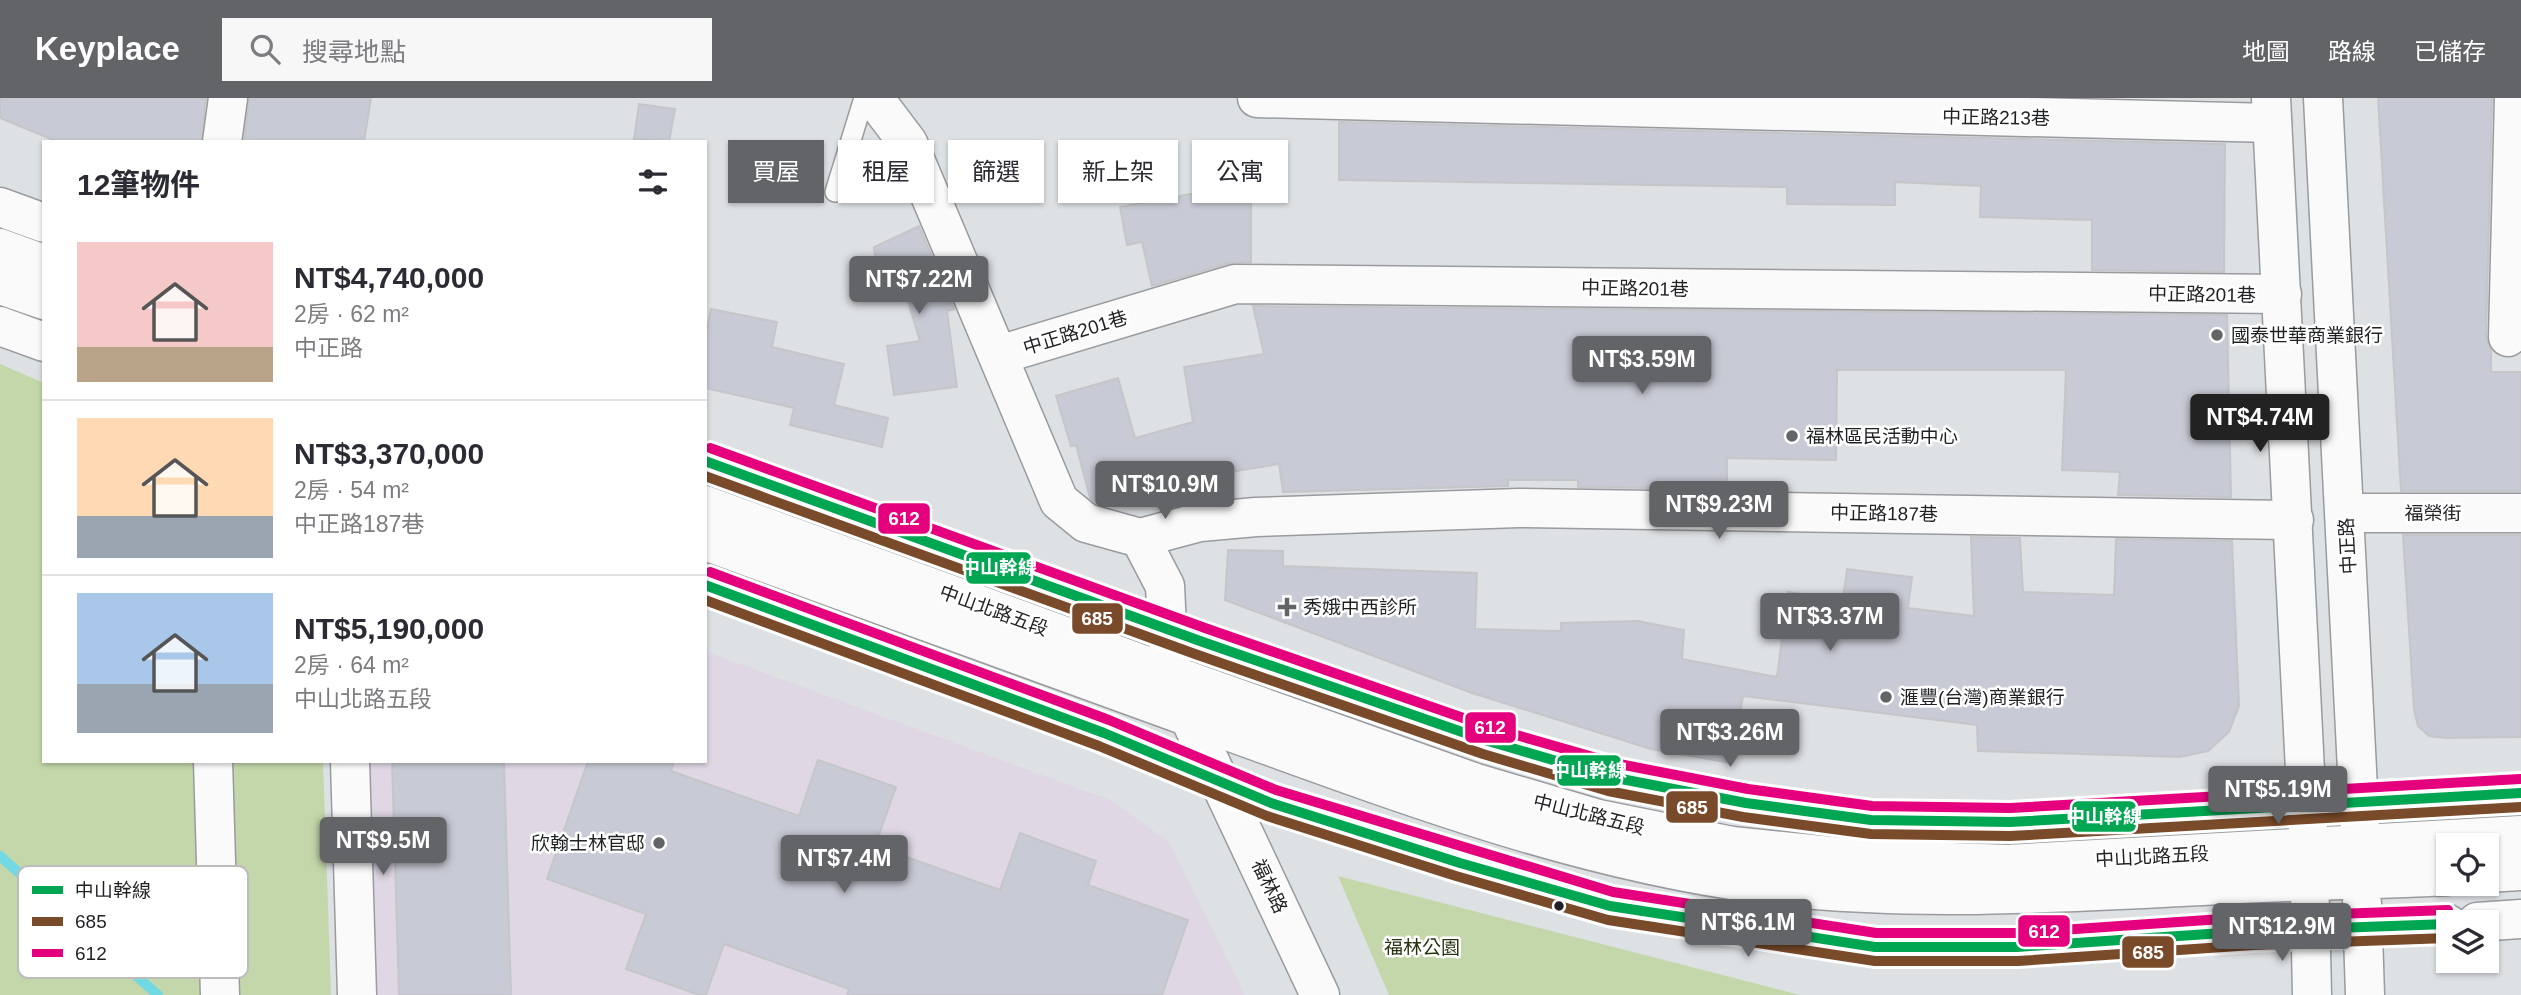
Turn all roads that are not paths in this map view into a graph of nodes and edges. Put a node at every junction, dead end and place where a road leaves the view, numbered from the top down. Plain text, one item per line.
1 (228, 98) edge
2 (864, 98) edge
3 (874, 98) edge
4 (1257, 98) edge
5 (2323, 98) edge
6 (2514, 98) edge
7 (2271, 111) edge
8 (222, 140) edge
9 (835, 192) dead end
10 (0, 207) edge
11 (42, 222) edge
12 (0, 248) edge
13 (42, 263) edge
14 (0, 285) edge
15 (2282, 294) junction
16 (42, 299) edge
17 (0, 326) edge
18 (2508, 337) dead end
19 (42, 341) edge
20 (999, 355) junction
21 (707, 462) edge
22 (707, 506) edge
23 (2345, 513) junction
24 (2521, 513) edge
25 (860, 517) junction
26 (2294, 520) junction
27 (1140, 538) junction
28 (707, 541) edge
29 (836, 570) junction
30 (707, 585) edge
31 (813, 624) junction
32 (1167, 628) junction
33 (1172, 675) junction
34 (1189, 717) junction
35 (213, 763) edge
36 (350, 763) edge
37 (1218, 779) junction
38 (2521, 793) edge
39 (2359, 803) junction
40 (2308, 806) junction
41 (2521, 835) edge
42 (2361, 862) junction
43 (2309, 864) junction
44 (216, 866) edge
45 (2521, 871) edge
46 (2499, 872) edge
47 (2436, 874) edge
48 (2521, 919) edge
49 (2499, 920) edge
50 (2436, 925) edge
51 (2363, 928) junction
52 (2310, 930) junction
53 (357, 995) edge
54 (1320, 995) edge
55 (2312, 995) edge
56 (2365, 995) edge

1 - 8 main road
2 - 9 lane
3 - 20 main road
4 - 7 main road, 中正路213巷
5 - 23 main road, 中正路
6 - 18 main road
7 - 15 main road
10 - 11 main road
12 - 13 main road
14 - 16 main road
15 - 20 main road, 中正路201巷
15 - 26 main road
17 - 19 main road
20 - 27 main road
21 - 25 main road
22 - 29 main road, 中山北路五段
23 - 24 main road, 福榮街
23 - 39 main road, 中正路
25 - 29 main road
25 - 32 main road
26 - 27 main road, 中正路187巷
26 - 40 main road
27 - 32 main road, 福林路
28 - 29 main road, 中山北路五段
29 - 31 main road
29 - 33 main road, 中山北路五段
29 - 34 main road, 中山北路五段
30 - 31 main road
31 - 37 main road
32 - 33 main road, 福林路
32 - 40 main road
33 - 34 main road, 福林路
33 - 43 main road, 中山北路五段
34 - 37 main road, 福林路
34 - 43 main road, 中山北路五段
35 - 44 main road
36 - 53 main road
37 - 52 main road
37 - 54 main road, 福林路
38 - 39 main road
39 - 40 main road
39 - 42 main road, 中正路
40 - 43 main road
41 - 42 main road, 中山北路五段
42 - 43 main road, 中山北路五段
42 - 47 main road, 中山北路五段
42 - 51 main road, 中正路
43 - 52 main road
45 - 46 main road
48 - 49 main road
50 - 51 main road
51 - 52 main road
51 - 56 main road, 中正路
52 - 55 main road

